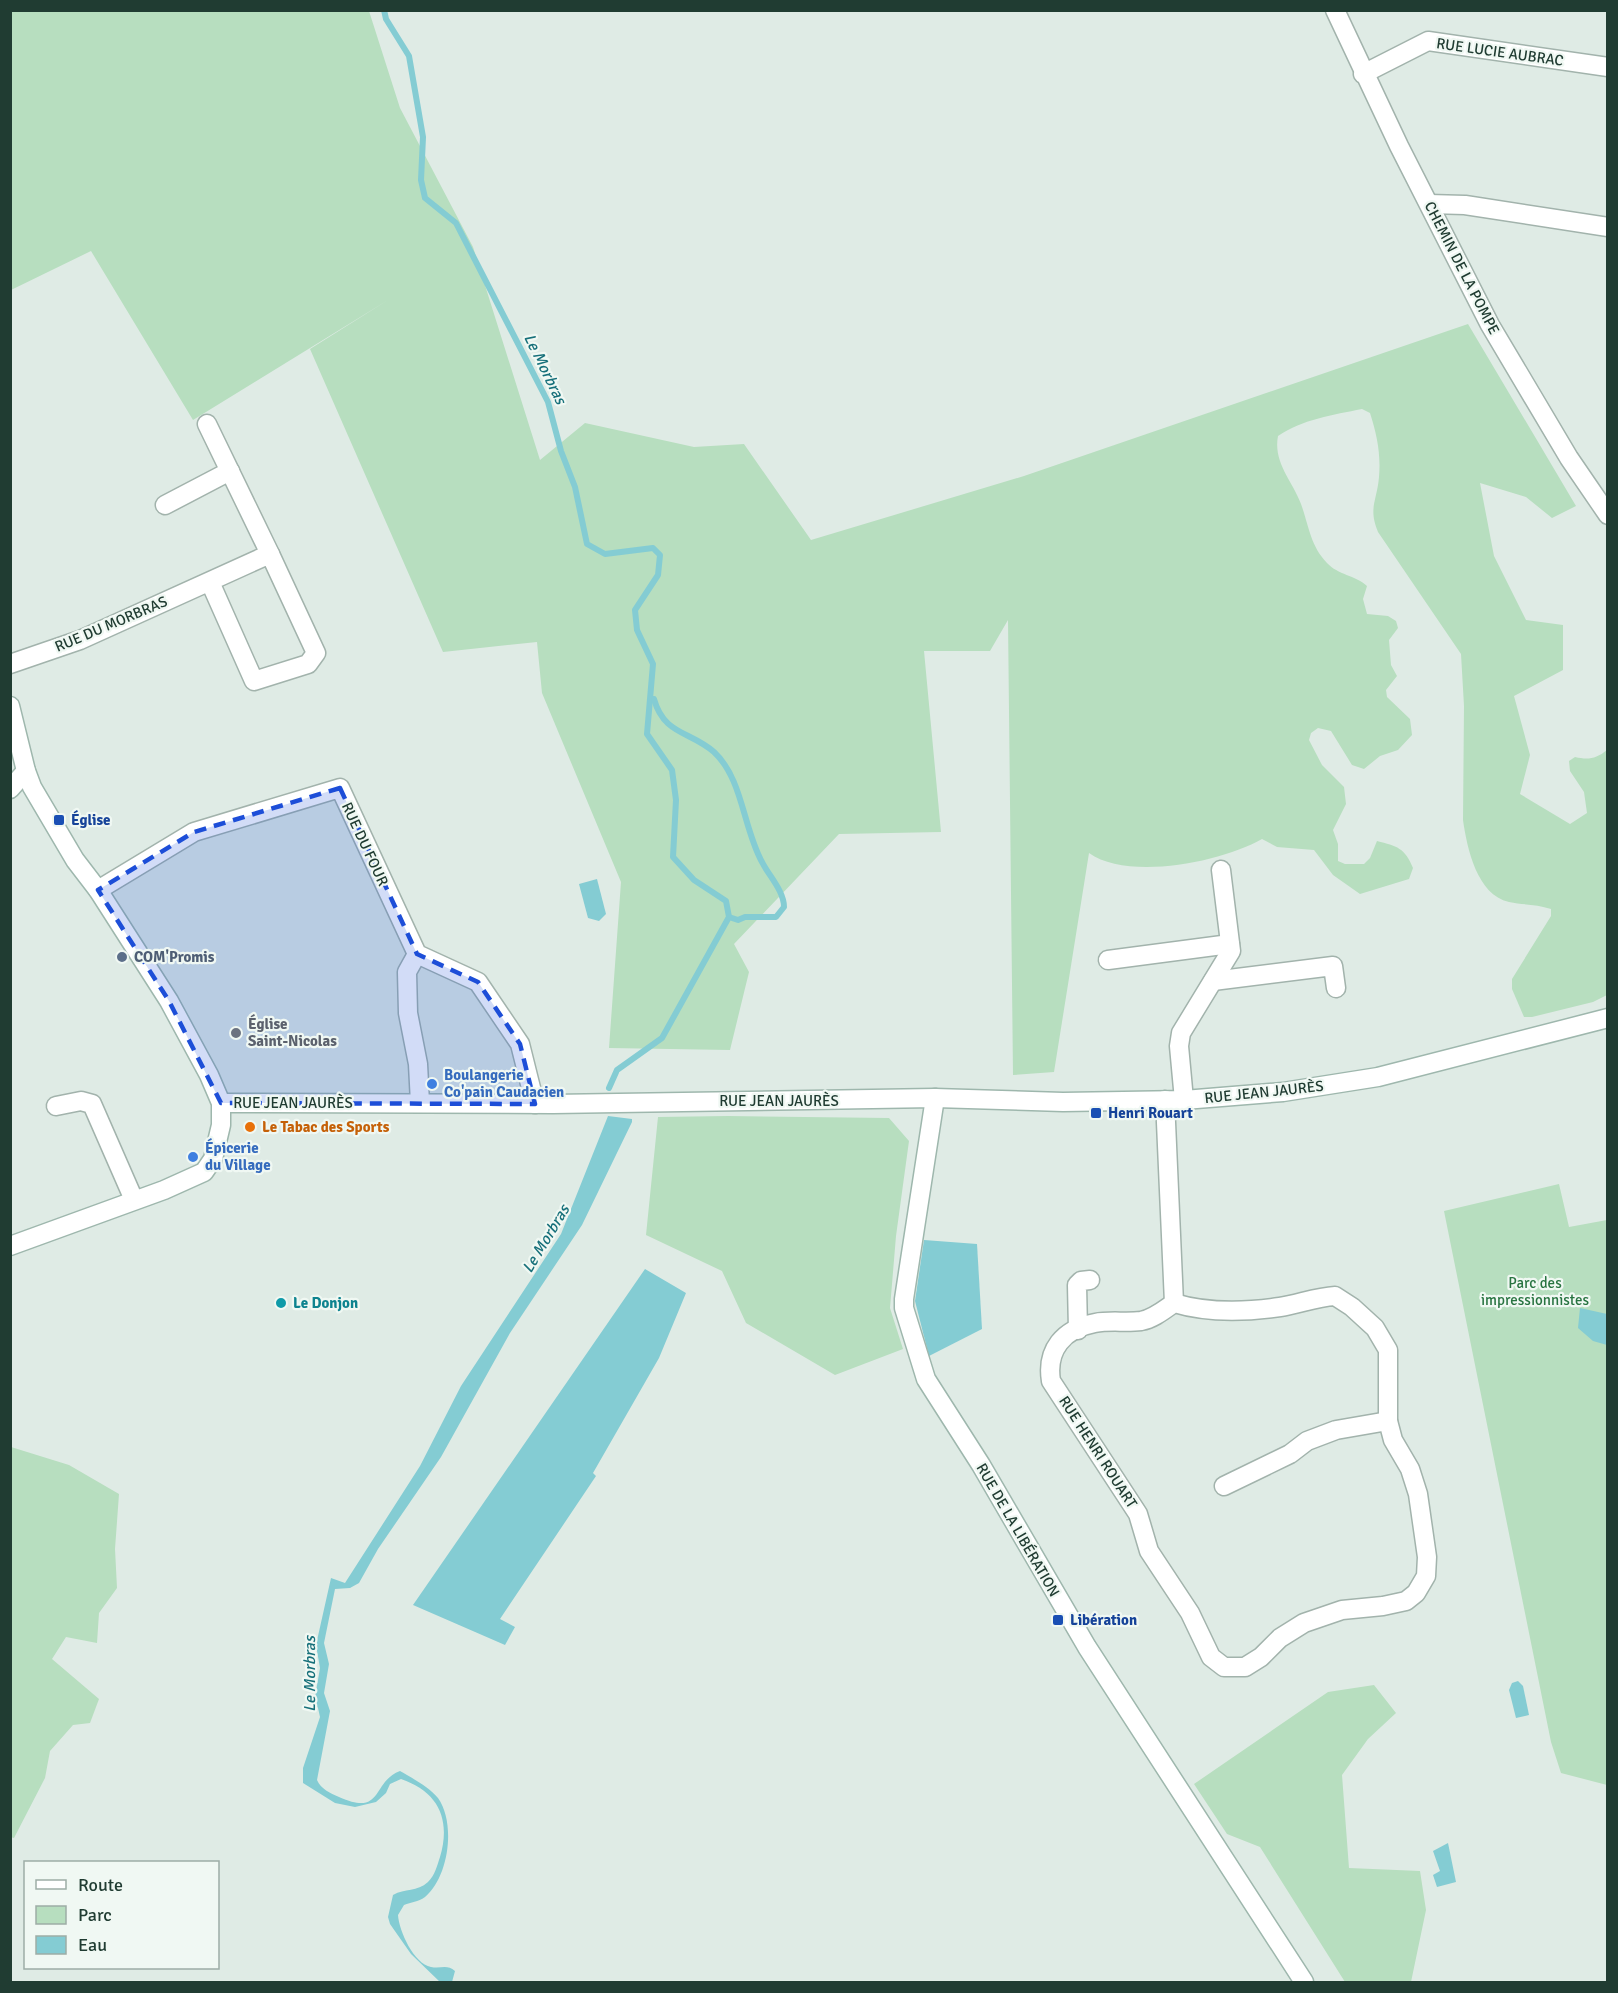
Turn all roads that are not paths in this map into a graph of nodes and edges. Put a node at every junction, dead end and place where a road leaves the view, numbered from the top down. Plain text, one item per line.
1 (1335, 10) edge
2 (1608, 68) edge
3 (1363, 74) junction
4 (1429, 204) junction
5 (1608, 227) edge
6 (207, 424) dead end
7 (230, 471) junction
8 (165, 505) dead end
9 (1608, 515) edge
10 (270, 554) junction
11 (210, 582) junction
12 (10, 664) edge
13 (10, 705) edge
14 (26, 771) junction
15 (10, 789) edge
16 (1221, 870) dead end
17 (98, 890) junction
18 (1230, 944) junction
19 (417, 954) junction
20 (1108, 960) dead end
21 (1213, 981) junction
22 (1336, 988) dead end
23 (1608, 1018) edge
24 (935, 1098) junction
25 (1165, 1100) junction
26 (1184, 1100) junction
27 (221, 1103) junction
28 (420, 1103) junction
29 (535, 1104) junction
30 (56, 1106) dead end
31 (134, 1200) junction
32 (10, 1246) edge
33 (1090, 1280) dead end
34 (1174, 1303) junction
35 (1078, 1330) junction
36 (1388, 1421) junction
37 (1224, 1486) dead end
38 (1304, 1983) edge

1 - 3 street, CHEMIN DE LA POMPE
2 - 3 street, RUE LUCIE AUBRAC
3 - 4 street, CHEMIN DE LA POMPE
4 - 5 street
4 - 9 street, CHEMIN DE LA POMPE
6 - 7 street
7 - 8 street
7 - 10 street
10 - 11 street, RUE DU MORBRAS
10 - 11 street
11 - 12 street, RUE DU MORBRAS
13 - 14 street
14 - 15 street
14 - 17 street
16 - 18 street
17 - 19 street, RUE DU FOUR
17 - 27 street
18 - 20 street
18 - 21 street
19 - 28 street
19 - 29 street
21 - 22 street
21 - 26 street
23 - 26 street, RUE JEAN JAURÈS
24 - 25 street, RUE JEAN JAURÈS
24 - 29 street, RUE JEAN JAURÈS
24 - 38 street, RUE DE LA LIBÉRATION
25 - 26 street, RUE JEAN JAURÈS
25 - 34 street
27 - 28 street, RUE JEAN JAURÈS
27 - 31 street, RUE JEAN JAURÈS
28 - 29 street, RUE JEAN JAURÈS
30 - 31 street
31 - 32 street, RUE JEAN JAURÈS
33 - 35 street
34 - 35 street, RUE HENRI ROUART
34 - 36 street, RUE HENRI ROUART
35 - 36 street, RUE HENRI ROUART
36 - 37 street

